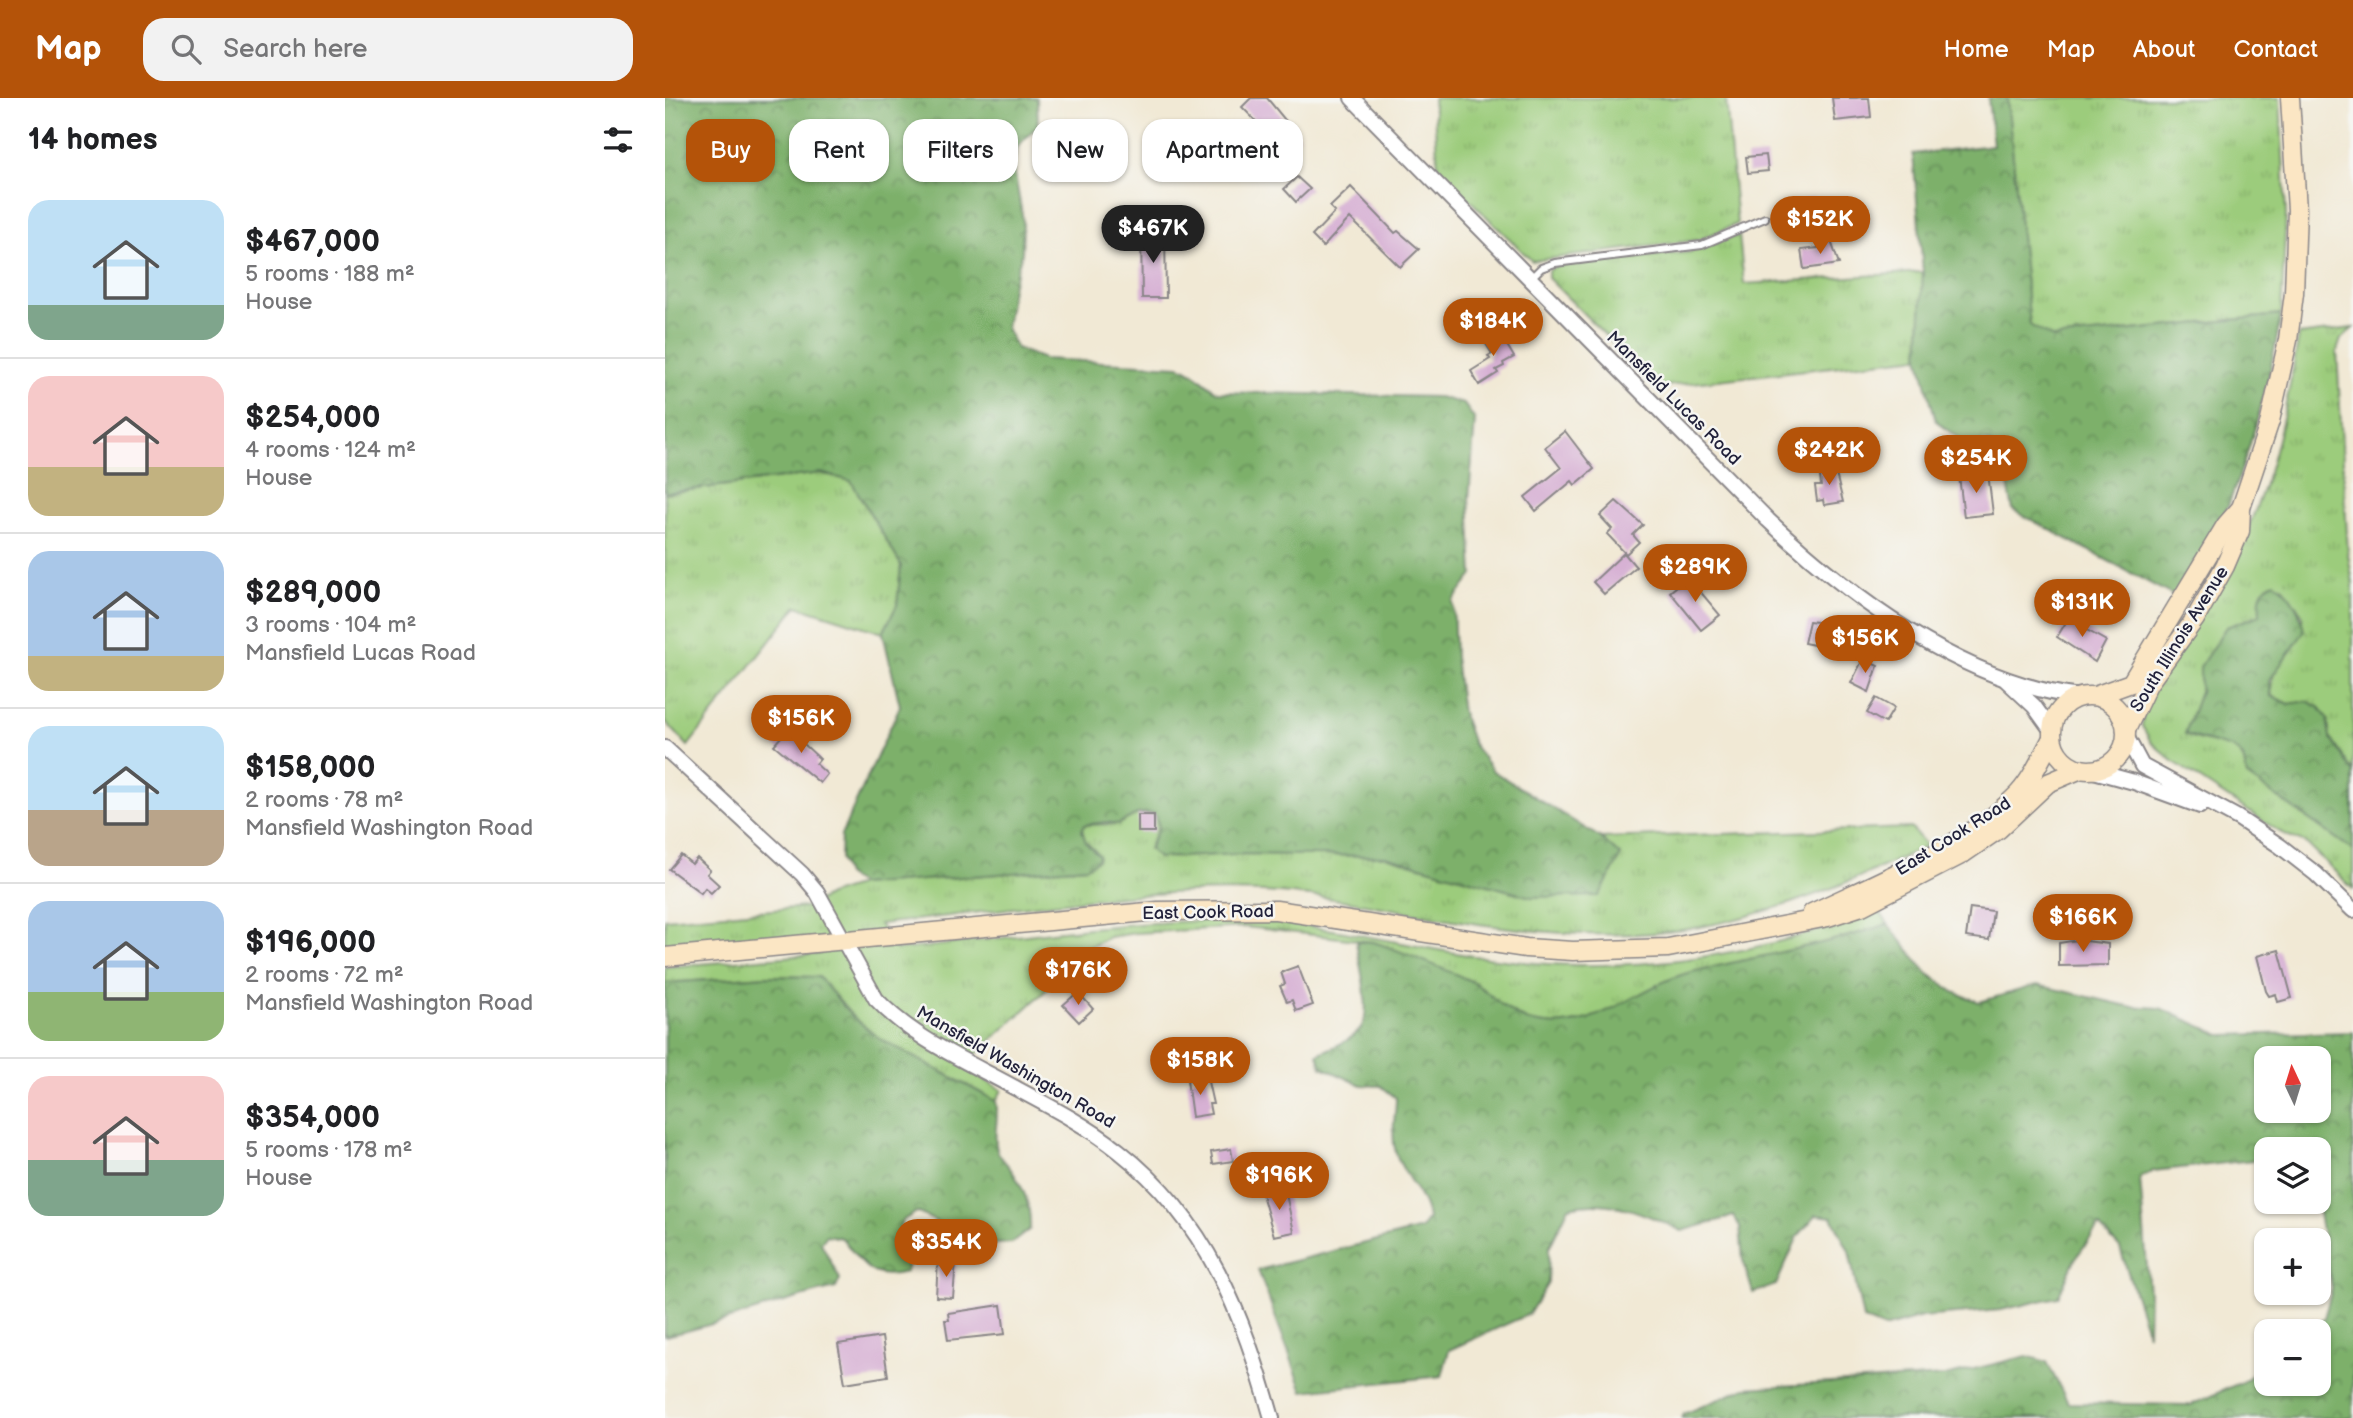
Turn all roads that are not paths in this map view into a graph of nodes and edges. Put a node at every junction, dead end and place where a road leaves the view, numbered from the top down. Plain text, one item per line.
1 (1352, 98) edge
2 (2290, 98) edge
3 (1765, 218) dead end
4 (1529, 279) junction
5 (2241, 508) junction
6 (2005, 679) junction
7 (2088, 696) junction
8 (2126, 733) junction
9 (2052, 735) junction
10 (665, 748) edge
11 (2086, 769) junction
12 (2238, 818) junction
13 (2353, 910) edge
14 (1790, 923) junction
15 (843, 941) junction
16 (665, 957) edge
17 (1272, 1418) edge

1 - 4 street, Mansfield Lucas Road
2 - 5 main road, South Illinois Avenue
3 - 4 lane
4 - 6 street, Mansfield Lucas Road
5 - 7 main road, South Illinois Avenue
5 - 8 main road, South Illinois Avenue
6 - 7 street, Mansfield Lucas Road
6 - 9 street, Mansfield Lucas Road
7 - 8 main road
7 - 9 main road
8 - 11 main road
8 - 12 street
9 - 11 main road
9 - 14 main road, East Cook Road
10 - 15 street, Mansfield Washington Road
11 - 12 street
11 - 14 main road, East Cook Road
12 - 13 street
14 - 15 main road, East Cook Road
15 - 16 main road, East Cook Road
15 - 17 street, Mansfield Washington Road

